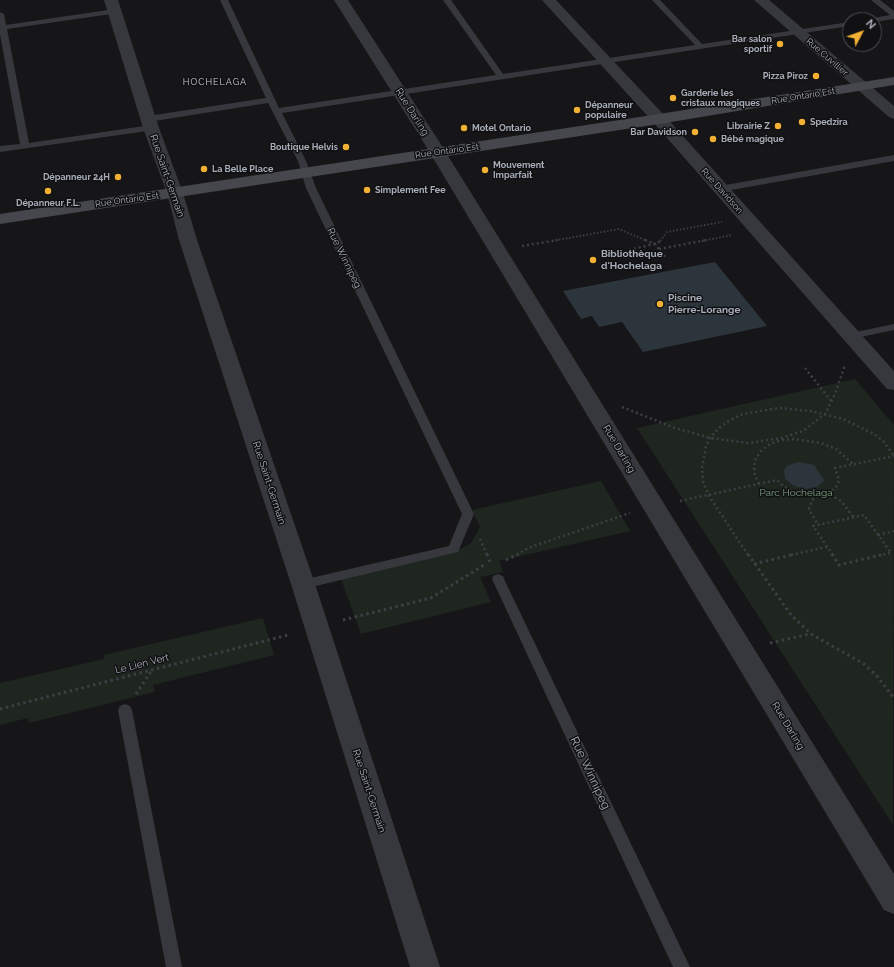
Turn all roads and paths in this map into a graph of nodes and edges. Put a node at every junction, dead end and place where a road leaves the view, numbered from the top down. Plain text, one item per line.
1 (224, 0) edge
2 (341, 0) edge
3 (446, 0) edge
4 (549, 0) edge
5 (656, 0) edge
6 (761, 0) edge
7 (874, 0) edge
8 (113, 6) edge
9 (0, 14) edge
10 (894, 16) edge
11 (882, 18) edge
12 (842, 25) edge
13 (1, 28) edge
14 (798, 32) junction
15 (702, 46) junction
16 (604, 61) junction
17 (502, 77) junction
18 (894, 81) edge
19 (861, 86) junction
20 (400, 92) junction
21 (271, 100) junction
22 (276, 111) junction
23 (894, 114) edge
24 (659, 119) junction
25 (149, 123) junction
26 (25, 146) junction
27 (0, 149) edge
28 (437, 153) junction
29 (894, 158) edge
30 (306, 173) junction
31 (720, 189) junction
32 (175, 193) junction
33 (0, 219) edge
34 (725, 222) dead end
35 (736, 234) dead end
36 (655, 244) junction
37 (516, 248) dead end
38 (660, 249) junction
39 (629, 250) dead end
40 (666, 258) dead end
41 (894, 327) edge
42 (851, 336) junction
43 (846, 362) dead end
44 (805, 368) dead end
45 (894, 384) edge
46 (832, 402) junction
47 (616, 404) dead end
48 (825, 414) junction
49 (710, 438) junction
50 (782, 439) junction
51 (894, 456) edge
52 (853, 464) junction
53 (759, 484) junction
54 (821, 495) junction
55 (709, 496) junction
56 (679, 501) dead end
57 (854, 518) junction
58 (818, 525) junction
59 (462, 529) junction
60 (894, 531) edge
61 (878, 535) junction
62 (827, 547) junction
63 (754, 564) junction
64 (498, 579) joint
65 (303, 584) junction
66 (811, 634) junction
67 (288, 635) dead end
68 (770, 643) dead end
69 (152, 670) junction
70 (894, 698) edge
71 (0, 709) edge
72 (125, 710) joint
73 (894, 900) edge
74 (174, 967) edge
75 (425, 967) edge
76 (682, 967) edge

1 - 21 lane, Rue Winnipeg
2 - 20 street, Rue Darling
3 - 17 lane
4 - 16 street, Rue Davidson
5 - 15 lane
6 - 14 street, Rue Cuvillier
7 - 10 lane
8 - 13 lane
8 - 25 street, Rue Saint-Germain
9 - 13 lane
10 - 11 lane
12 - 14 lane
13 - 26 lane
14 - 15 lane
14 - 19 street, Rue Cuvillier
15 - 16 lane
16 - 17 lane
16 - 24 street, Rue Davidson
17 - 20 lane
18 - 19 main road, Rue Ontario Est
19 - 23 street, Rue Cuvillier
19 - 24 main road, Rue Ontario Est
20 - 22 lane
20 - 28 street, Rue Darling
21 - 22 lane, Rue Winnipeg
21 - 25 lane
22 - 30 lane, Rue Winnipeg
24 - 28 main road, Rue Ontario Est
24 - 31 street, Rue Davidson
25 - 26 lane
25 - 32 street, Rue Saint-Germain
26 - 27 lane
28 - 30 main road, Rue Ontario Est
28 - 73 street, Rue Darling
29 - 31 lane
30 - 32 main road, Rue Ontario Est
30 - 59 lane, Rue Winnipeg
31 - 42 street, Rue Davidson
32 - 33 main road, Rue Ontario Est
32 - 65 street, Rue Saint-Germain
34 - 36 path
35 - 38 path
36 - 37 path
36 - 38 path
36 - 39 path
38 - 40 path
41 - 42 lane
42 - 45 street, Rue Davidson
43 - 46 path
44 - 46 path
46 - 48 path
47 - 49 path
48 - 49 path
48 - 50 path
48 - 51 path
49 - 50 path
49 - 55 path
50 - 52 path
50 - 53 path
51 - 52 path
52 - 54 path
53 - 54 path
53 - 55 path
54 - 57 path
54 - 58 path
55 - 56 path
55 - 63 path
57 - 58 path
57 - 61 path
58 - 62 path
59 - 64 path
59 - 65 lane
60 - 61 path
61 - 62 path
62 - 63 path
63 - 66 path
64 - 76 lane, Rue Winnipeg
65 - 75 street, Rue Saint-Germain
66 - 68 path
66 - 70 path
67 - 69 path, Le Lien Vert
69 - 71 path, Le Lien Vert
69 - 72 path
72 - 74 lane

